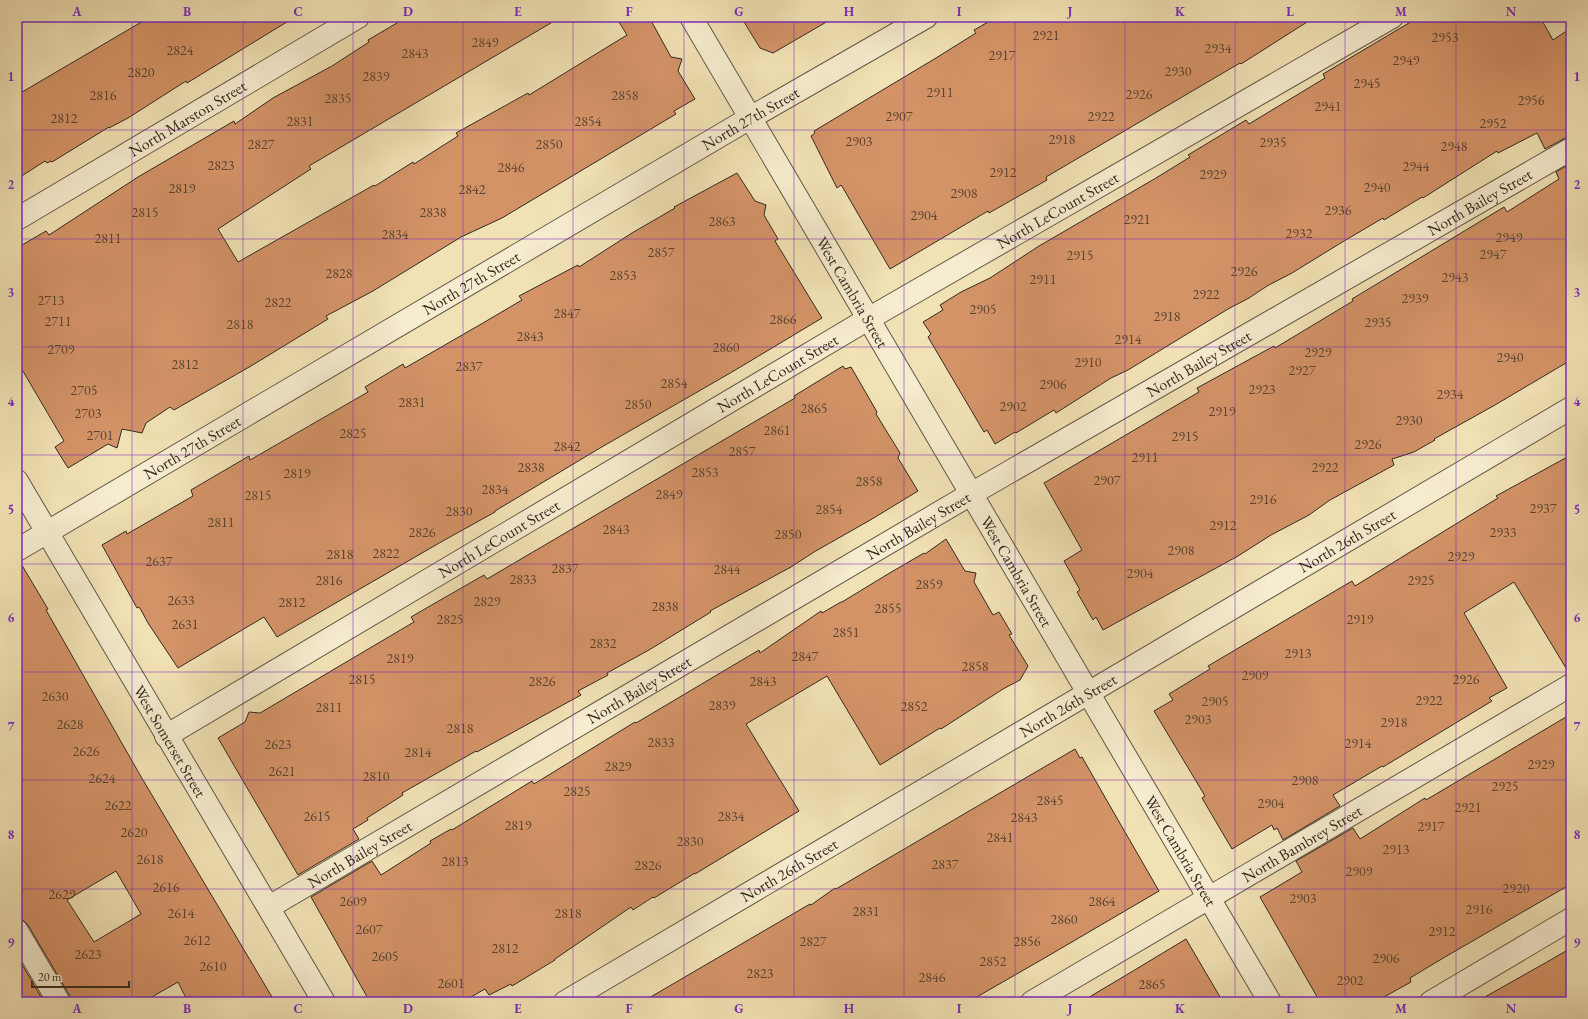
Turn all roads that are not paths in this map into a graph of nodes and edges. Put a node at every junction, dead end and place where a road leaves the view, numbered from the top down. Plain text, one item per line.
1 (358, 17) edge
2 (691, 17) edge
3 (926, 17) edge
4 (1392, 17) edge
5 (750, 118) junction
6 (1571, 149) edge
7 (17, 219) edge
8 (868, 319) junction
9 (1571, 408) edge
10 (17, 480) edge
11 (971, 494) junction
12 (47, 532) junction
13 (17, 550) edge
14 (1571, 685) edge
15 (1089, 693) junction
16 (166, 736) junction
17 (1209, 898) junction
18 (269, 907) junction
19 (1571, 919) edge
20 (17, 931) edge
21 (59, 1002) edge
22 (324, 1002) edge
23 (565, 1002) edge
24 (1032, 1002) edge
25 (1270, 1002) edge
26 (1431, 1002) edge

1 - 7 street, North Marston Street
2 - 5 street, West Cambria Street
3 - 5 street, North 27th Street
4 - 8 street, North LeCount Street
5 - 8 street, West Cambria Street
5 - 12 street, North 27th Street
6 - 11 street, North Bailey Street
8 - 11 street, West Cambria Street
8 - 16 street, North LeCount Street
9 - 15 street, North 26th Street
10 - 12 street, West Somerset Street
11 - 15 street, West Cambria Street
11 - 18 street, North Bailey Street
12 - 13 street, North 27th Street
12 - 16 street, West Somerset Street
14 - 17 street, North Bambrey Street
15 - 17 street, West Cambria Street
15 - 23 street, North 26th Street
16 - 18 street, West Somerset Street
17 - 24 street, North Bambrey Street
17 - 25 street, West Cambria Street
18 - 22 street, West Somerset Street
19 - 26 street
20 - 21 street

